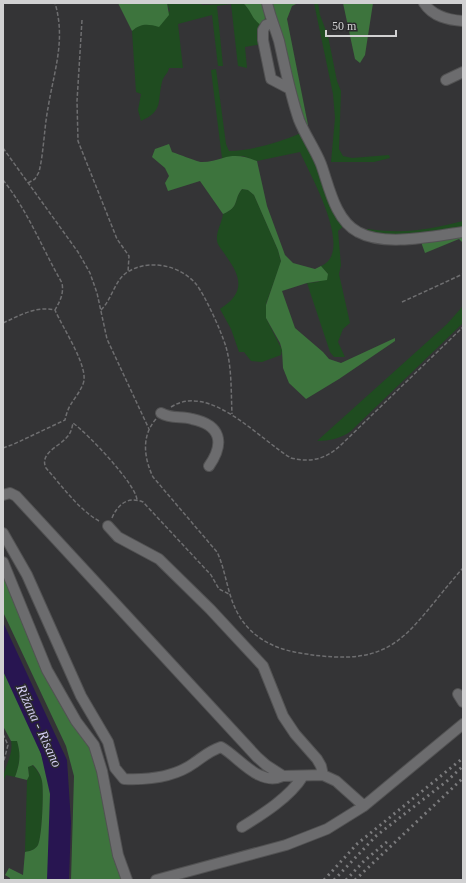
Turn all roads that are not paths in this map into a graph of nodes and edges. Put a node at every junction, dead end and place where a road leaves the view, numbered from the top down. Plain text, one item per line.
1 (267, 3) edge
2 (424, 3) edge
3 (463, 21) edge
4 (273, 23) junction
5 (463, 72) edge
6 (446, 80) dead end
7 (290, 89) junction
8 (463, 232) edge
9 (162, 413) dead end
10 (209, 466) dead end
11 (3, 495) edge
12 (108, 526) road end
13 (3, 533) edge
14 (3, 562) edge
15 (463, 724) edge
16 (323, 775) junction
17 (283, 776) junction
18 (296, 782) junction
19 (364, 806) junction
20 (242, 827) dead end
21 (127, 880) edge
22 (156, 880) edge

1 - 4 street
2 - 3 street
4 - 7 street
4 - 7 street
5 - 6 street
7 - 8 street
9 - 10 street
11 - 17 street
12 - 16 street
13 - 17 street
14 - 21 street
15 - 19 street
16 - 18 street
16 - 19 street
17 - 18 street
18 - 20 street
19 - 22 street

